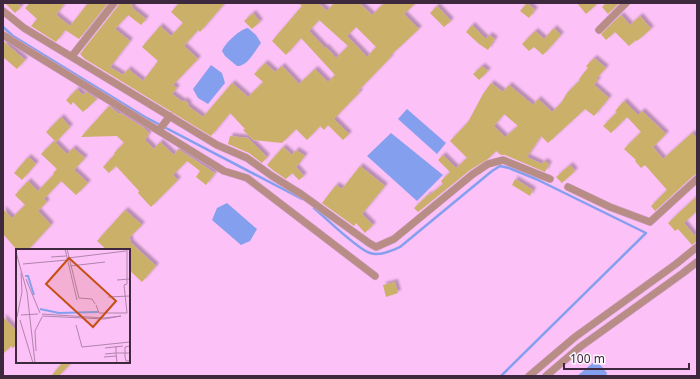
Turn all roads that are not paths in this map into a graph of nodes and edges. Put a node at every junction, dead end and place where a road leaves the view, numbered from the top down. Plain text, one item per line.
1 (114, 3) edge
2 (626, 3) edge
3 (3, 11) edge
4 (599, 30) dead end
5 (3, 35) edge
6 (72, 56) junction
7 (170, 116) junction
8 (159, 130) junction
9 (550, 179) dead end
10 (697, 179) edge
11 (568, 186) dead end
12 (697, 247) edge
13 (697, 262) edge
14 (375, 276) dead end
15 (529, 376) edge
16 (546, 376) edge

1 - 6 street
2 - 4 street
3 - 6 street
5 - 8 street
6 - 7 street
7 - 8 street
7 - 9 street
8 - 14 street
10 - 11 street
12 - 15 street
13 - 16 street

